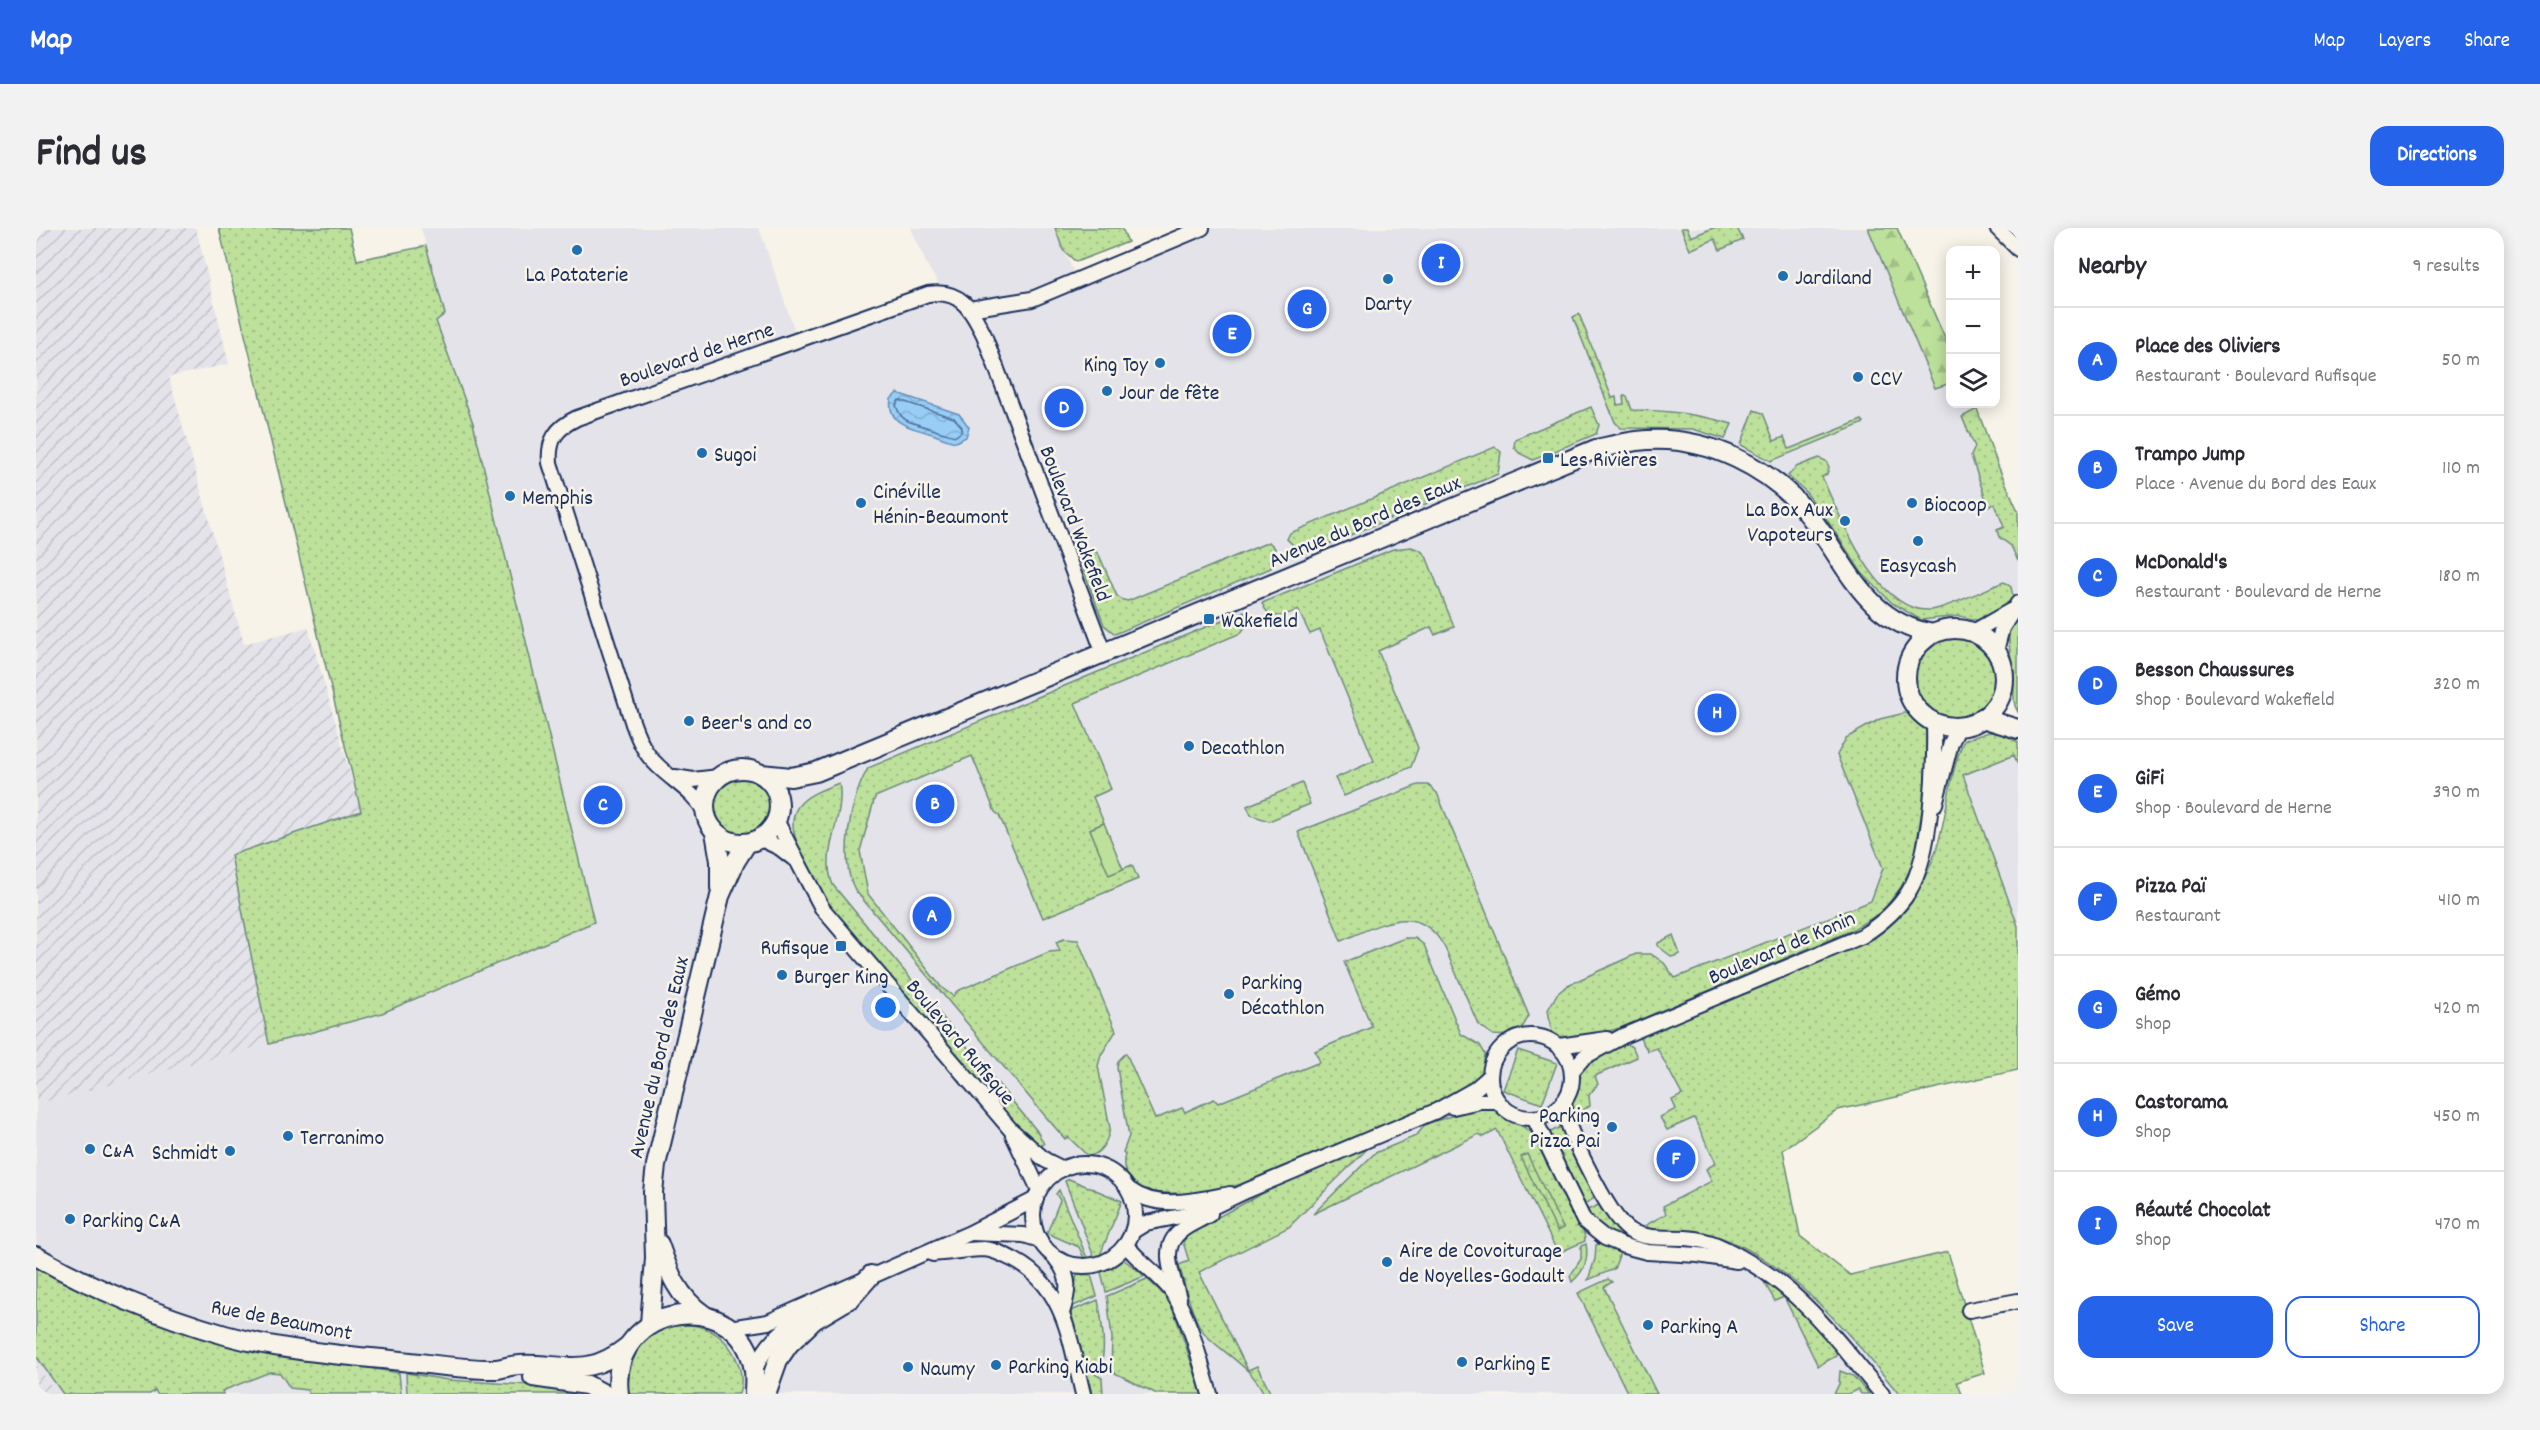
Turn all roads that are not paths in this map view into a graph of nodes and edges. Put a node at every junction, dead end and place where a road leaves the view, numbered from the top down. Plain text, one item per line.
1 (1202, 228) edge
2 (1997, 228) edge
3 (2018, 249) edge
4 (969, 309) junction
5 (2016, 606) edge
6 (1884, 614) junction
7 (1973, 632) junction
8 (1933, 634) junction
9 (1996, 651) junction
10 (1104, 654) junction
11 (1912, 656) junction
12 (2002, 693) junction
13 (1982, 718) junction
14 (2018, 721) edge
15 (1934, 722) junction
16 (1959, 726) junction
17 (2018, 729) edge
18 (816, 772) junction
19 (761, 774) junction
20 (673, 777) junction
21 (719, 777) junction
22 (705, 812) junction
23 (777, 814) junction
24 (1929, 823) junction
25 (715, 832) junction
26 (753, 841) junction
27 (799, 862) junction
28 (720, 896) junction
29 (1623, 1036) junction
30 (1559, 1046) junction
31 (1572, 1071) junction
32 (1490, 1076) junction
33 (1498, 1101) junction
34 (1564, 1101) junction
35 (1436, 1111) junction
36 (1534, 1118) junction
37 (1011, 1130) junction
38 (1063, 1169) junction
39 (1128, 1189) junction
40 (1246, 1191) junction
41 (1037, 1195) junction
42 (654, 1231) junction
43 (1133, 1231) junction
44 (970, 1233) junction
45 (1040, 1240) junction
46 (1126, 1245) junction
47 (922, 1252) junction
48 (36, 1256) edge
49 (1055, 1257) junction
50 (1756, 1266) junction
51 (872, 1275) junction
52 (831, 1293) junction
53 (2018, 1301) edge
54 (1181, 1307) junction
55 (1969, 1310) dead end
56 (1062, 1313) junction
57 (706, 1316) junction
58 (650, 1324) junction
59 (729, 1328) junction
60 (628, 1347) junction
61 (497, 1369) junction
62 (754, 1372) junction
63 (604, 1394) edge
64 (619, 1394) edge
65 (754, 1394) edge
66 (766, 1394) edge
67 (1083, 1394) edge
68 (1210, 1394) edge
69 (1882, 1394) edge

1 - 4 street
2 - 3 street
4 - 10 street, Boulevard Wakefield
4 - 20 street, Boulevard de Herne
5 - 7 street
5 - 9 street
6 - 8 street, Avenue du Bord des Eaux
6 - 10 street, Avenue du Bord des Eaux
6 - 11 street, Avenue du Bord des Eaux
7 - 8 street
7 - 9 street
8 - 11 street
9 - 12 street
10 - 18 street, Avenue du Bord des Eaux
11 - 15 street
12 - 13 street
12 - 14 street
13 - 16 street
13 - 17 street
15 - 16 street
15 - 24 street, Boulevard de Konin
16 - 24 street, Boulevard de Konin
18 - 19 street, Avenue du Bord des Eaux
18 - 23 street, Avenue du Bord des Eaux
19 - 21 street
19 - 23 street
20 - 21 street
20 - 22 street, Boulevard de Herne
21 - 22 street
22 - 25 street
23 - 26 street
23 - 27 street, Boulevard Rufisque
24 - 29 street, Boulevard de Konin
25 - 26 street
25 - 28 street, Avenue du Bord des Eaux
26 - 27 street, Boulevard Rufisque
26 - 28 street, Avenue du Bord des Eaux
27 - 37 street, Boulevard Rufisque
28 - 42 street, Avenue du Bord des Eaux
29 - 30 street, Boulevard de Konin
29 - 31 street, Boulevard de Konin
30 - 31 street
30 - 32 street
31 - 34 street
32 - 33 street
32 - 35 street
33 - 35 street
33 - 36 street
34 - 36 street
34 - 50 street
35 - 40 street
36 - 50 street
37 - 38 street, Boulevard Rufisque
37 - 41 street, Boulevard Rufisque
38 - 39 street
38 - 41 street
39 - 40 street
39 - 43 street
40 - 43 street
40 - 54 street
41 - 44 street
41 - 45 street
42 - 57 street, Avenue du Bord des Eaux
42 - 58 street, Avenue du Bord des Eaux
43 - 46 street
44 - 45 street
44 - 47 street
45 - 49 street
46 - 49 street
46 - 54 street
47 - 51 street
47 - 56 street
48 - 61 street, Rue de Beaumont
49 - 56 street
50 - 69 street
51 - 52 street
51 - 66 street
52 - 59 street
52 - 62 street
53 - 55 street
54 - 68 street
56 - 67 street
57 - 58 street
57 - 59 street
58 - 60 street
59 - 62 street
60 - 61 street, Rue de Beaumont
60 - 64 street
61 - 63 street, Rue de Beaumont
62 - 65 street

